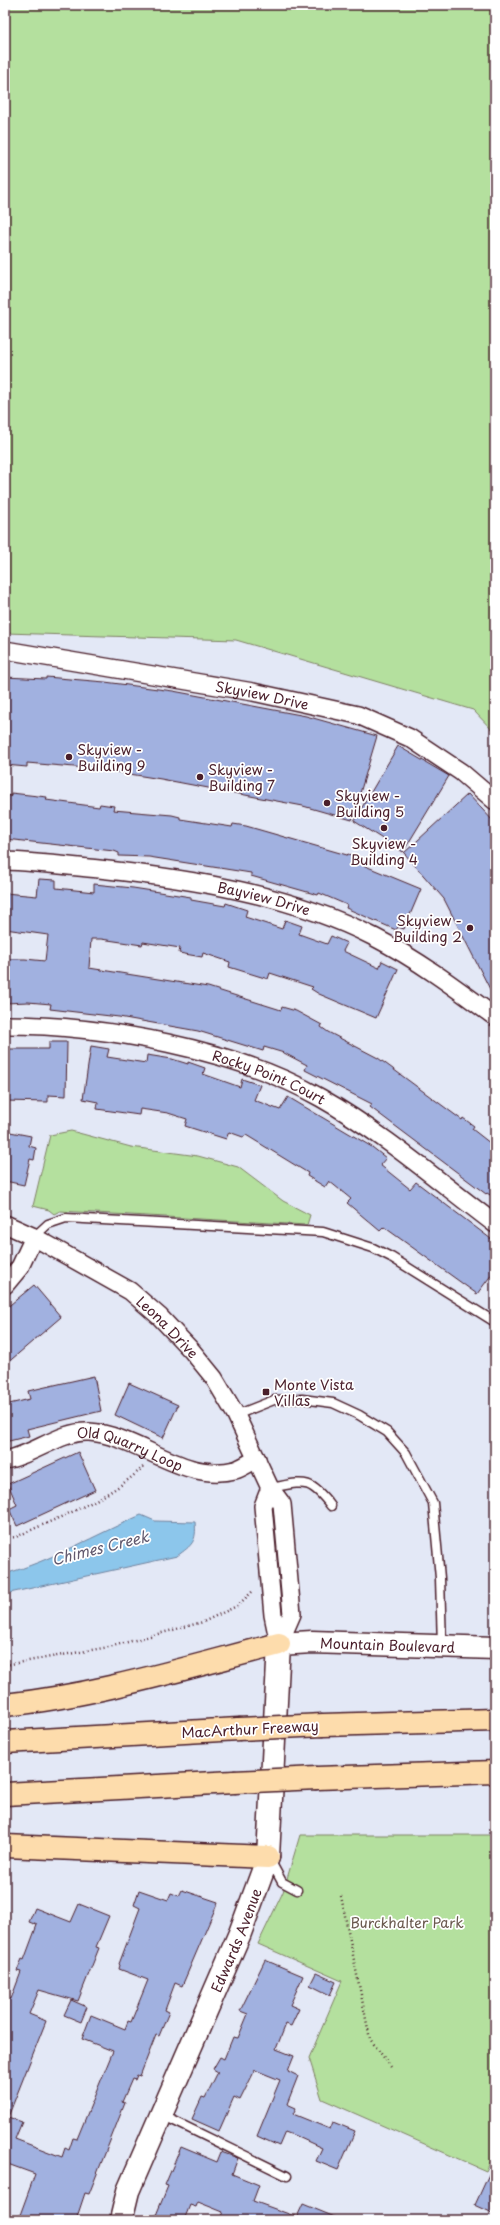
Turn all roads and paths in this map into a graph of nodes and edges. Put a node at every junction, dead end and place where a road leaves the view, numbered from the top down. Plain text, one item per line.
1 (5, 650) edge
2 (495, 801) edge
3 (5, 860) edge
4 (495, 1017) edge
5 (5, 1025) edge
6 (5, 1224) edge
7 (495, 1224) edge
8 (34, 1237) junction
9 (5, 1285) edge
10 (495, 1322) edge
11 (236, 1415) junction
12 (156, 1454) junction
13 (257, 1459) junction
14 (5, 1460) edge
15 (270, 1488) junction
16 (331, 1506) dead end
17 (5, 1538) edge
18 (245, 1597) dead end
19 (280, 1644) junction
20 (442, 1647) junction
21 (495, 1648) edge
22 (5, 1665) edge
23 (5, 1705) edge
24 (495, 1720) edge
25 (5, 1742) edge
26 (495, 1772) edge
27 (5, 1794) edge
28 (5, 1846) edge
29 (268, 1857) junction
30 (297, 1890) dead end
31 (341, 1896) dead end
32 (392, 2067) dead end
33 (161, 2114) junction
34 (287, 2176) dead end
35 (121, 2220) edge

1 - 2 street, Skyview Drive
3 - 4 street, Bayview Drive
5 - 7 street, Rocky Point Court
6 - 8 street, Leona Drive
8 - 9 street
8 - 10 lane
8 - 11 street, Leona Drive
11 - 13 street, Leona Drive
11 - 20 lane
12 - 13 street, Old Quarry Loop
12 - 14 street, Old Quarry Loop
12 - 17 path
13 - 15 street, Leona Drive
15 - 16 lane
15 - 19 street
18 - 22 path
19 - 20 main road, Mountain Boulevard
19 - 23 highway
19 - 29 main road, Edwards Avenue
20 - 21 main road, Mountain Boulevard
24 - 25 highway, MacArthur Freeway, bridge
26 - 27 highway, bridge
28 - 29 highway
29 - 30 lane
29 - 33 main road, Edwards Avenue
31 - 32 path
33 - 34 lane
33 - 35 main road, Edwards Avenue

